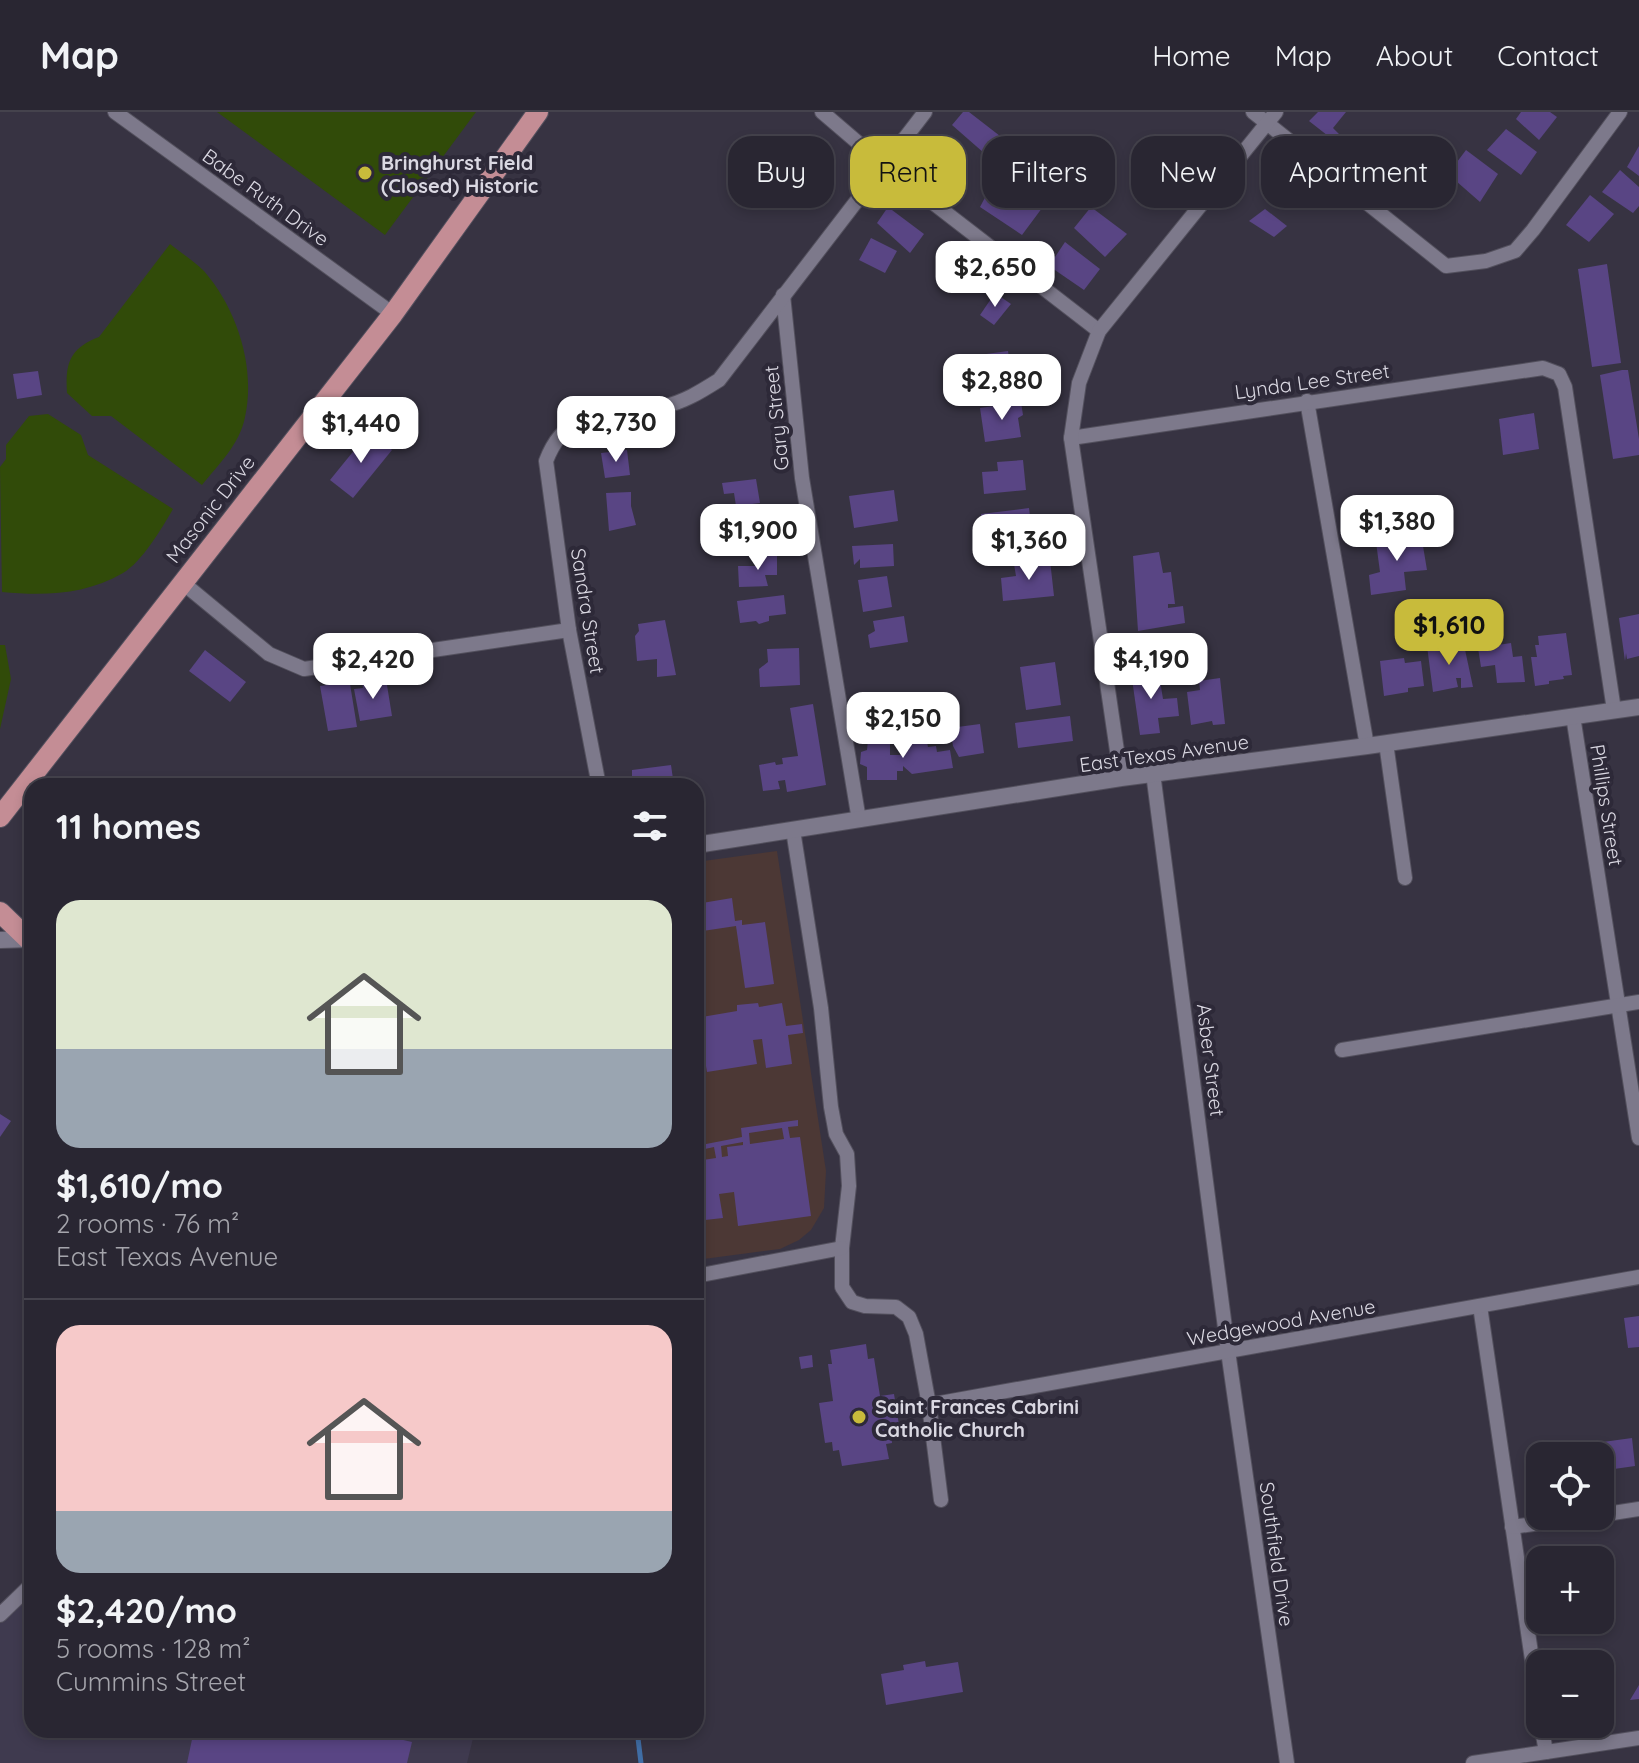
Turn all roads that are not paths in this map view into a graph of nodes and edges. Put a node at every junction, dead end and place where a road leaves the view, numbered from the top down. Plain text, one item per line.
1 (115, 112) edge
2 (538, 112) edge
3 (822, 112) edge
4 (925, 112) edge
5 (1253, 112) edge
6 (1620, 112) edge
7 (1271, 118) edge
8 (850, 136) edge
9 (906, 136) edge
10 (851, 208) edge
11 (940, 208) edge
12 (783, 295) junction
13 (393, 314) junction
14 (1099, 331) junction
15 (1307, 401) junction
16 (1071, 438) junction
17 (183, 583) junction
18 (569, 630) junction
19 (1639, 707) edge
20 (1614, 710) junction
21 (1573, 716) junction
22 (1386, 743) junction
23 (1367, 746) junction
24 (1153, 773) junction
25 (30, 778) edge
26 (597, 778) edge
27 (1121, 778) junction
28 (24, 786) edge
29 (0, 817) edge
30 (859, 820) junction
31 (793, 830) junction
32 (704, 844) edge
33 (1405, 878) dead end
34 (0, 912) edge
35 (24, 934) edge
36 (24, 939) edge
37 (0, 940) edge
38 (1639, 1002) edge
39 (1618, 1005) junction
40 (1342, 1050) dead end
41 (1639, 1138) edge
42 (842, 1248) junction
43 (704, 1274) edge
44 (1639, 1277) edge
45 (1480, 1306) junction
46 (1228, 1351) junction
47 (929, 1405) junction
48 (941, 1500) dead end
49 (1639, 1509) edge
50 (1614, 1513) edge
51 (1526, 1525) edge
52 (1512, 1527) junction
53 (24, 1592) edge
54 (0, 1615) edge
55 (1530, 1650) edge
56 (1544, 1738) edge
57 (1639, 1738) edge
58 (1546, 1752) junction
59 (1287, 1763) edge
60 (1473, 1763) edge

1 - 13 street, Babe Ruth Drive
2 - 13 main road, Masonic Drive
3 - 8 street
4 - 9 street
5 - 7 street
6 - 7 street
7 - 14 street
10 - 12 street
11 - 14 street
12 - 18 street, Sandra Street
12 - 30 street, Gary Street
13 - 17 main road, Masonic Drive
14 - 16 street
15 - 16 street, Lynda Lee Street
15 - 20 street, Lynda Lee Street
15 - 23 street
16 - 27 street
17 - 18 street
17 - 25 main road, Masonic Drive
18 - 26 street, Sandra Street
19 - 20 street, East Texas Avenue
20 - 21 street, East Texas Avenue
21 - 22 street, East Texas Avenue
21 - 39 street, Phillips Street
22 - 23 street, East Texas Avenue
22 - 33 street
23 - 24 street, East Texas Avenue
24 - 27 street, East Texas Avenue
24 - 46 street, Asber Street
27 - 30 street, East Texas Avenue
28 - 29 main road, Masonic Drive
30 - 31 street, East Texas Avenue
31 - 32 street, East Texas Avenue
31 - 42 street
34 - 35 main road
36 - 37 street
38 - 39 street
39 - 40 street
39 - 41 street, Phillips Street
42 - 43 street
42 - 47 street
44 - 45 street, Wedgewood Avenue
45 - 46 street, Wedgewood Avenue
45 - 52 street
46 - 47 street, Wedgewood Avenue
46 - 59 street, Southfield Drive
47 - 48 street
49 - 50 street
51 - 52 street
52 - 55 street
53 - 54 street
56 - 58 street
57 - 58 street
58 - 60 street

